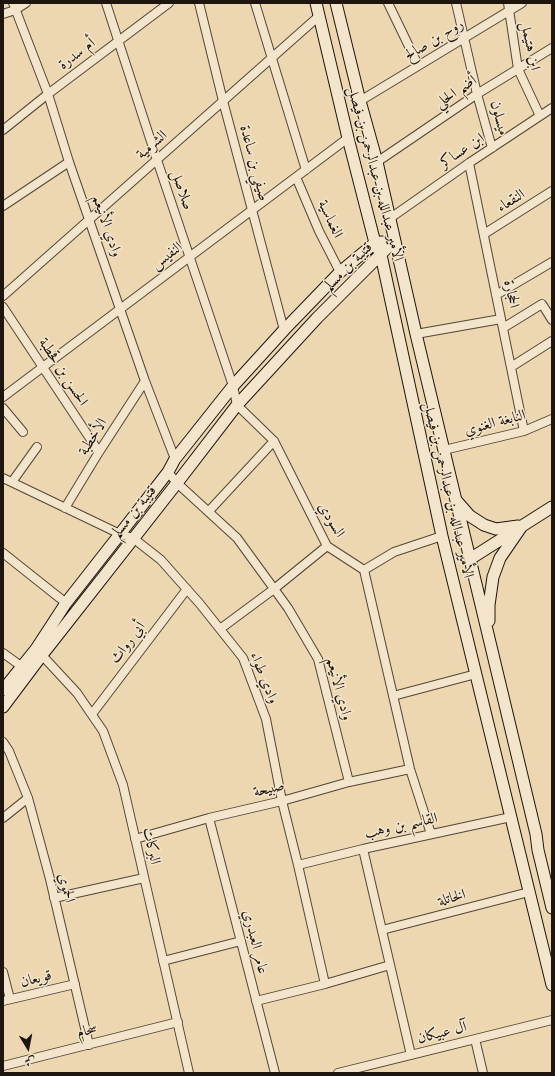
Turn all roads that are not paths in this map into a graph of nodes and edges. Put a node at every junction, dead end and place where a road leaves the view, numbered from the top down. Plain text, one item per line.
1 (26, 3) edge
2 (106, 3) edge
3 (170, 3) edge
4 (199, 3) edge
5 (255, 3) edge
6 (316, 3) edge
7 (336, 3) edge
8 (388, 3) edge
9 (456, 3) edge
10 (522, 3) edge
11 (14, 6) edge
12 (508, 7) edge
13 (3, 14) edge
14 (319, 16) junction
15 (464, 38) junction
16 (118, 42) junction
17 (552, 48) edge
18 (271, 58) junction
19 (418, 65) junction
20 (518, 69) junction
21 (48, 94) junction
22 (477, 94) junction
23 (223, 101) junction
24 (360, 101) junction
25 (552, 108) edge
26 (540, 116) junction
27 (3, 130) edge
28 (348, 138) junction
29 (492, 148) junction
30 (156, 160) junction
31 (70, 162) junction
32 (377, 162) junction
33 (470, 162) junction
34 (306, 170) junction
35 (296, 177) junction
36 (552, 191) edge
37 (3, 206) edge
38 (252, 210) junction
39 (90, 219) junction
40 (389, 219) junction
41 (484, 234) junction
42 (394, 242) junction
43 (375, 243) junction
44 (382, 255) junction
45 (190, 257) junction
46 (552, 262) edge
47 (340, 272) junction
48 (496, 295) junction
49 (3, 296) edge
50 (3, 307) edge
51 (120, 309) junction
52 (552, 320) edge
53 (502, 324) junction
54 (284, 330) junction
55 (416, 334) junction
56 (552, 341) edge
57 (43, 367) junction
58 (511, 367) junction
59 (145, 381) junction
60 (233, 386) junction
61 (3, 397) edge
62 (237, 405) junction
63 (3, 408) edge
64 (552, 419) edge
65 (524, 431) junction
66 (23, 432) dead end
67 (274, 441) junction
68 (36, 447) dead end
69 (444, 450) junction
70 (99, 452) junction
71 (175, 459) junction
72 (168, 472) junction
73 (3, 478) edge
74 (12, 482) junction
75 (177, 482) junction
76 (456, 500) junction
77 (552, 507) edge
78 (65, 508) junction
79 (209, 511) junction
80 (522, 526) junction
81 (120, 534) junction
82 (442, 536) junction
83 (133, 538) junction
84 (327, 546) junction
85 (3, 553) edge
86 (470, 559) junction
87 (364, 570) junction
88 (274, 588) junction
89 (187, 589) junction
90 (66, 603) junction
91 (220, 629) junction
92 (489, 639) junction
93 (39, 652) junction
94 (3, 653) edge
95 (21, 666) junction
96 (476, 674) junction
97 (3, 690) edge
98 (393, 696) junction
99 (3, 707) edge
100 (92, 714) junction
101 (3, 742) edge
102 (410, 769) junction
103 (348, 782) junction
104 (28, 798) junction
105 (282, 801) junction
106 (510, 817) junction
107 (3, 818) edge
108 (209, 818) junction
109 (431, 834) junction
110 (136, 839) junction
111 (363, 849) junction
112 (298, 865) junction
113 (144, 878) junction
114 (529, 892) junction
115 (54, 898) junction
116 (552, 908) edge
117 (382, 930) junction
118 (240, 941) junction
119 (163, 961) junction
120 (390, 965) junction
121 (3, 972) edge
122 (75, 984) junction
123 (324, 984) junction
124 (552, 984) edge
125 (7, 1000) edge
126 (256, 1001) junction
127 (552, 1020) edge
128 (178, 1022) junction
129 (475, 1039) junction
130 (89, 1045) junction
131 (411, 1055) junction
132 (3, 1066) edge
133 (189, 1073) edge
134 (275, 1073) edge
135 (338, 1073) edge
136 (483, 1073) edge

1 - 11 street
2 - 16 street, صلاصل
3 - 16 street, أم سدرة
4 - 23 street, صيفي بن ساعدة
5 - 18 street
6 - 14 main road, الأمير عبدالله بن عبدالرحمن بن فيصل
7 - 24 main road, الأمير عبدالله بن عبدالرحمن بن فيصل
8 - 19 street
9 - 15 street, ميسلون
10 - 12 street, روح بن صالح
11 - 13 street
11 - 21 street, وادي الأنيعم
12 - 15 street, روح بن صالح
12 - 20 street, ابن هتيمل
14 - 18 street, الشرمية
14 - 28 main road, الأمير عبدالله بن عبدالرحمن بن فيصل
15 - 19 street, روح بن صالح
15 - 22 street, ميسلون
16 - 21 street, أم سدرة
16 - 30 street, صلاصل
17 - 20 street, أضم الحلي
18 - 23 street, الشرمية
18 - 34 street
19 - 24 street, روح بن صالح
20 - 22 street, أضم الحلي
20 - 26 street, ابن هتيمل
21 - 27 street, أم سدرة
21 - 31 street, وادي الأنيعم
22 - 29 street, ميسلون
22 - 32 street, أضم الحلي
23 - 30 street, الشرمية
23 - 38 street, صيفي بن ساعدة
24 - 32 main road, الأمير عبدالله بن عبدالرحمن بن فيصل
25 - 26 street, ابن عساكر
26 - 29 street, ابن عساكر
28 - 34 street, النفيس
28 - 43 main road, الأمير عبدالله بن عبدالرحمن بن فيصل
29 - 33 street, ابن عساكر
30 - 39 street, الشرمية
30 - 45 street, صلاصل
31 - 37 street
31 - 39 street, وادي الأنيعم
32 - 40 main road, الأمير عبدالله بن عبدالرحمن بن فيصل
33 - 40 street, ابن عساكر
33 - 41 street, الحجارة
34 - 35 street, النفيس
35 - 38 street, النفيس
35 - 47 street, الغماسية
36 - 41 street, النقعاء
38 - 45 street, النفيس
38 - 54 street, صيفي بن ساعدة
39 - 49 street, الشرمية
39 - 51 street, وادي الأنيعم
40 - 42 main road, الأمير عبدالله بن عبدالرحمن بن فيصل
41 - 48 street, الحجارة
42 - 43 main road, قتيبة بن مسلم
42 - 44 main road, قتيبة بن مسلم
42 - 55 main road, الأمير عبدالله بن عبدالرحمن بن فيصل
43 - 44 main road, الأمير عبدالله بن عبدالرحمن بن فيصل
43 - 47 main road, قتيبة بن مسلم
44 - 62 main road, قتيبة بن مسلم
44 - 82 main road, الأمير عبدالله بن عبدالرحمن بن فيصل
45 - 51 street, النفيس
45 - 60 street, صلاصل
46 - 48 street
47 - 54 main road, قتيبة بن مسلم
48 - 53 street, الحجارة
50 - 57 street, الحسن بن قحطبة
51 - 57 street, النفيس
51 - 59 street, وادي الأنيعم
52 - 53 street
53 - 55 street
53 - 58 street, الحجارة
54 - 60 main road, قتيبة بن مسلم
55 - 69 main road, الأمير عبدالله بن عبدالرحمن بن فيصل
56 - 58 street
57 - 61 street, النفيس
57 - 70 street, الحسن بن قحطبة
58 - 65 street, الحجارة
59 - 70 street, الأخطبة
59 - 71 street, وادي الأنيعم
60 - 62 street
60 - 71 main road, قتيبة بن مسلم
62 - 67 street, السودي
62 - 75 main road, قتيبة بن مسلم
63 - 66 street
64 - 65 street, النابغة الغنوي
65 - 69 street, النابغة الغنوي
67 - 79 street
67 - 84 street, السودي
68 - 74 street
69 - 76 main road, الأمير عبدالله بن عبدالرحمن بن فيصل
70 - 78 street, الأخطبة
71 - 72 main road, قتيبة بن مسلم
72 - 75 street, وادي الأنيعم
72 - 81 main road, قتيبة بن مسلم
73 - 74 street, وادي طواء
74 - 78 street, وادي طواء
75 - 79 street, وادي الأنيعم
75 - 83 main road, قتيبة بن مسلم
76 - 80 main road, الأمير عبدالله بن عبدالرحمن بن فيصل
76 - 86 main road, الأمير عبدالله بن عبدالرحمن بن فيصل
77 - 80 main road
78 - 81 street, وادي طواء
79 - 88 street, وادي الأنيعم
80 - 86 main road
80 - 92 main road, الأمير عبدالله بن عبدالرحمن بن فيصل
81 - 83 street, وادي طواء
81 - 90 main road, قتيبة بن مسلم
82 - 87 street
82 - 96 main road, الأمير عبدالله بن عبدالرحمن بن فيصل
83 - 89 street, وادي طواء
83 - 93 main road, قتيبة بن مسلم
84 - 87 street, السودي
84 - 88 street
85 - 90 street
86 - 92 main road, الأمير عبدالله بن عبدالرحمن بن فيصل
87 - 98 street
88 - 91 street
88 - 103 street, وادي الأنيعم
89 - 91 street, وادي طواء
89 - 100 street, أبي رواث
90 - 93 main road, قتيبة بن مسلم
91 - 105 street, وادي طواء
92 - 116 main road, الأمير عبدالله بن عبدالرحمن بن فيصل
93 - 95 main road, قتيبة بن مسلم
93 - 99 main road, قتيبة بن مسلم
93 - 100 street, البركات
94 - 95 street
95 - 97 main road, قتيبة بن مسلم
96 - 98 street
96 - 106 main road, الأمير عبدالله بن عبدالرحمن بن فيصل
98 - 102 street
100 - 110 street, البركات
101 - 104 street, الحموي
102 - 103 street, صبيحة
102 - 109 street
103 - 105 street, صبيحة
104 - 107 street
104 - 115 street, الحموي
105 - 108 street, صبيحة
105 - 112 street, وادي طواء
106 - 109 street, القاسم بن وهب
106 - 114 main road, الأمير عبدالله بن عبدالرحمن بن فيصل
108 - 110 street, صبيحة
108 - 118 street, عامر العبدري
109 - 111 street, القاسم بن وهب
110 - 113 street, البركات
111 - 112 street, القاسم بن وهب
111 - 117 street
112 - 123 street, وادي طواء
113 - 115 street
113 - 119 street, البركات
114 - 117 street, الخاتلة
114 - 124 main road, الأمير عبدالله بن عبدالرحمن بن فيصل
115 - 122 street, الحموي
117 - 120 street
118 - 119 street
118 - 126 street, عامر العبدري
119 - 128 street, البركات
120 - 123 street
120 - 131 street
121 - 125 street
122 - 125 street, قويعان
122 - 130 street, الحموي
123 - 126 street
126 - 134 street, عامر العبدري
127 - 129 street, آل عبيكان
128 - 130 street, سحام
128 - 133 street, البركات
129 - 131 street, آل عبيكان
129 - 136 street
130 - 132 street, سحام
131 - 135 street, آل عبيكان

